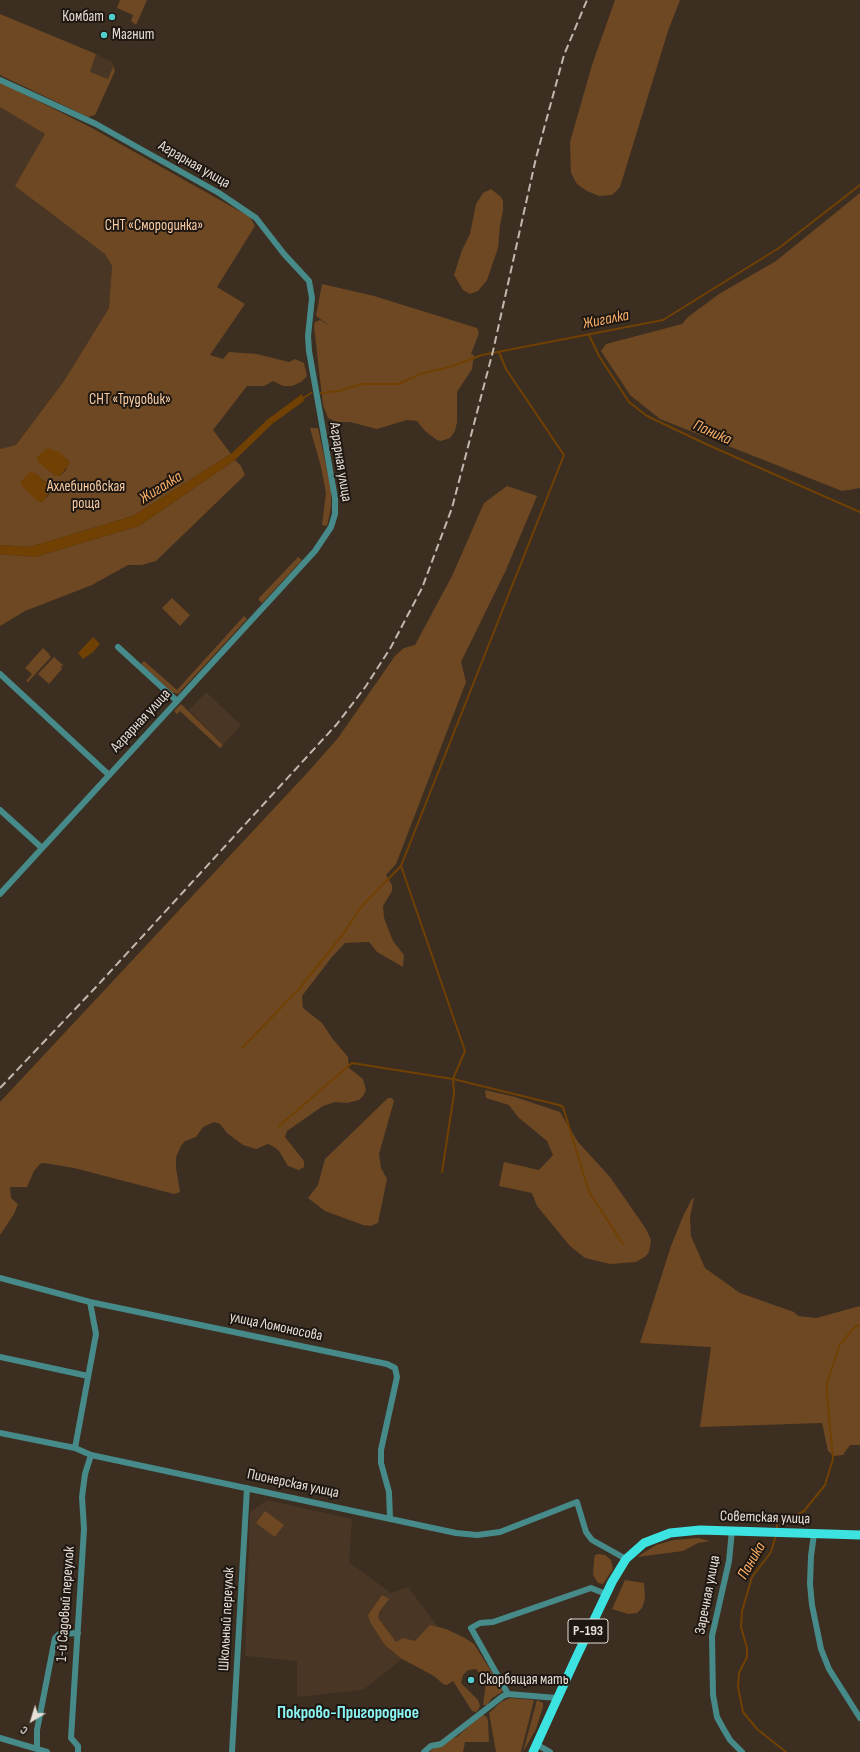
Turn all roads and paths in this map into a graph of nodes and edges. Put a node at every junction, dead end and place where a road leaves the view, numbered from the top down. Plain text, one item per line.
1 (0, 80) edge
2 (118, 647) dead end
3 (0, 674) edge
4 (177, 701) junction
5 (109, 775) junction
6 (0, 810) edge
7 (42, 848) junction
8 (0, 894) edge
9 (0, 1278) edge
10 (90, 1302) junction
11 (0, 1357) edge
12 (88, 1376) junction
13 (0, 1433) edge
14 (75, 1448) junction
15 (91, 1455) junction
16 (247, 1488) junction
17 (390, 1519) junction
18 (732, 1530) junction
19 (814, 1534) junction
20 (860, 1535) edge
21 (626, 1559) junction
22 (606, 1594) junction
23 (78, 1633) junction
24 (508, 1694) junction
25 (557, 1698) junction
26 (860, 1718) edge
27 (0, 1738) edge
28 (535, 1748) edge
29 (37, 1749) junction
30 (48, 1752) edge
31 (78, 1752) edge
32 (232, 1752) edge
33 (424, 1752) edge
34 (550, 1752) edge
35 (742, 1752) edge

1 - 4 street, Аграрная улица
2 - 4 street
3 - 5 street
4 - 5 street, Аграрная улица
5 - 7 street, Аграрная улица
6 - 7 street
7 - 8 street, Аграрная улица
9 - 10 street, улица Ломоносова
10 - 12 street
10 - 17 street, улица Ломоносова
11 - 12 street
12 - 14 street
13 - 14 street, Пионерская улица
14 - 15 street, Пионерская улица
15 - 16 street, Пионерская улица
15 - 23 street, 1-й Садовый переулок
16 - 17 street, Пионерская улица
16 - 32 street, Школьный переулок
17 - 21 street, Пионерская улица
18 - 19 main road, Советская улица / Р-193
18 - 21 main road, Советская улица / Р-193
18 - 35 street, Заречная улица
19 - 20 main road, Советская улица / Р-193
19 - 26 street
21 - 22 main road, Р-193
22 - 24 street
22 - 25 main road, Р-193
23 - 29 street
23 - 31 street, 1-й Садовый переулок
24 - 25 street
24 - 33 street
25 - 28 main road, Р-193
27 - 29 street
28 - 34 street
29 - 30 street

